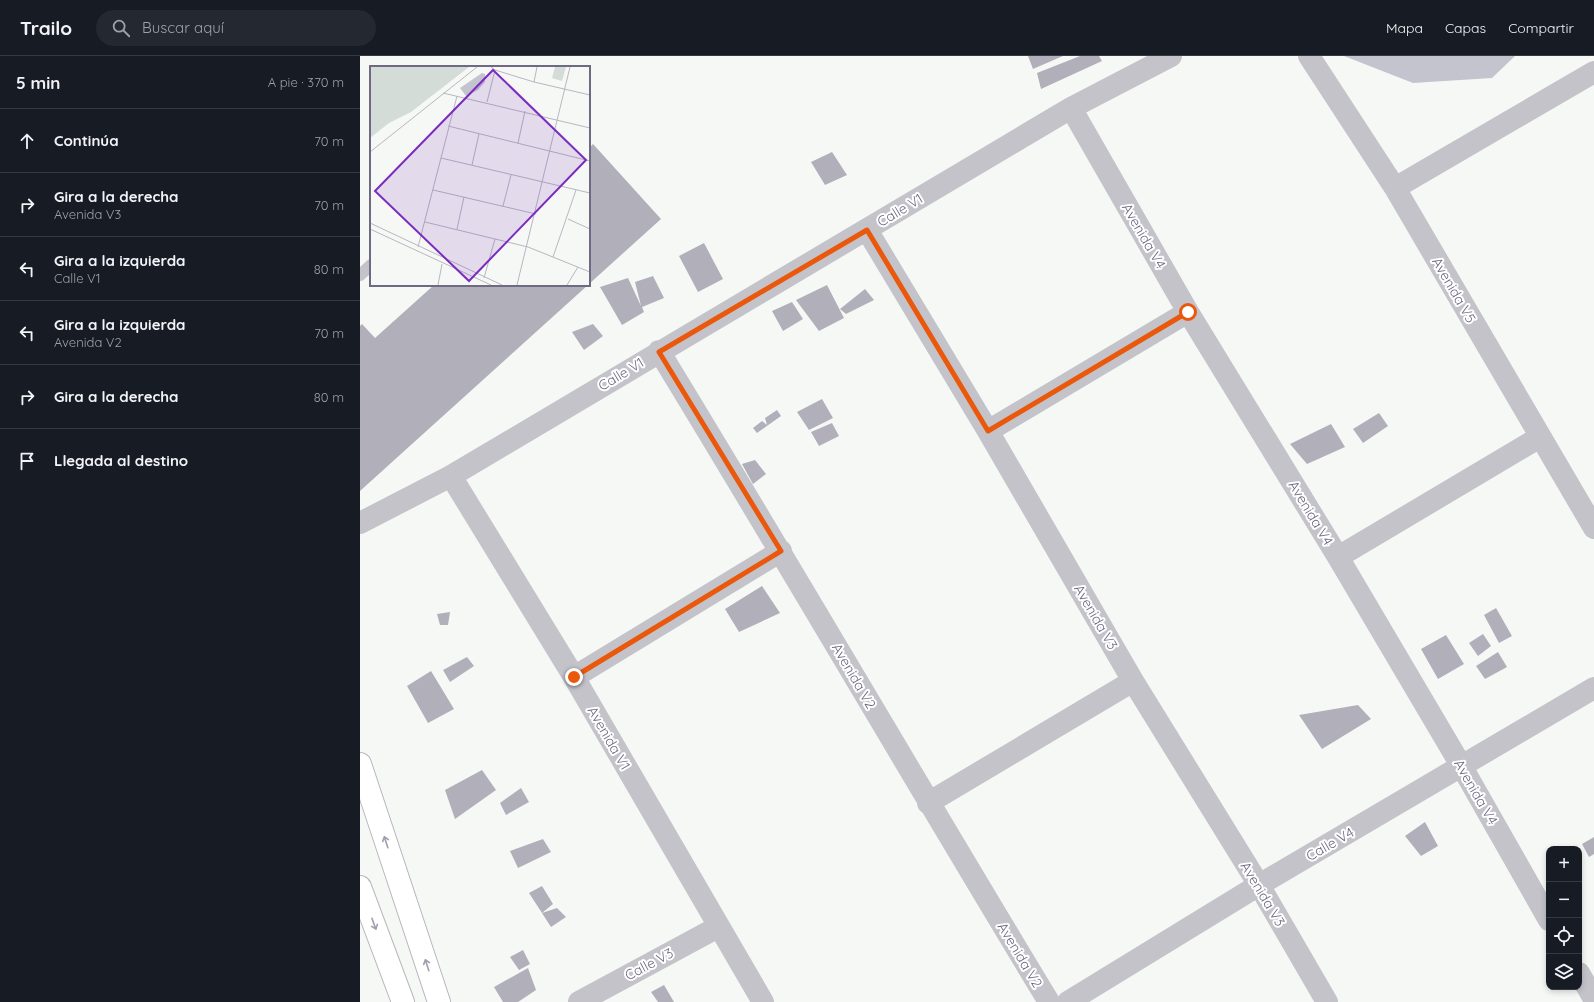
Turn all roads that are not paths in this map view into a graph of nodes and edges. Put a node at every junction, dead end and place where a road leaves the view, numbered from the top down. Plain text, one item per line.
1 (1171, 56) edge
2 (1309, 56) edge
3 (1594, 72) edge
4 (1070, 108) junction
5 (1395, 188) junction
6 (867, 230) junction
7 (370, 266) edge
8 (360, 275) edge
9 (1188, 312) junction
10 (659, 352) junction
11 (988, 431) junction
12 (1540, 437) junction
13 (451, 476) junction
14 (360, 523) edge
15 (1594, 528) edge
16 (781, 551) junction
17 (1338, 556) junction
18 (574, 677) junction
19 (1133, 681) junction
20 (1594, 688) edge
21 (360, 764) edge
22 (1462, 767) junction
23 (928, 803) junction
24 (1259, 885) junction
25 (360, 887) edge
26 (1548, 918) edge
27 (718, 926) junction
28 (1582, 978) edge
29 (1594, 999) edge
30 (403, 1002) edge
31 (439, 1002) edge
32 (579, 1002) edge
33 (763, 1002) edge
34 (1049, 1002) edge
35 (1068, 1002) edge
36 (1327, 1002) edge

1 - 4 street, Calle V1
2 - 5 street, Avenida V5
3 - 5 street
4 - 6 street, Calle V1
4 - 9 street, Avenida V4
5 - 12 street, Avenida V5
6 - 10 street, Calle V1
6 - 11 street, Avenida V3
7 - 8 lane
9 - 11 street
9 - 17 street, Avenida V4
10 - 13 street, Calle V1
10 - 16 street, Avenida V2
11 - 19 street, Avenida V3
12 - 15 street, Avenida V5
12 - 17 street
13 - 14 street, Calle V1
13 - 18 street, Avenida V1
16 - 18 street
16 - 23 street, Avenida V2
17 - 22 street, Avenida V4
18 - 27 street, Avenida V1
19 - 23 street
19 - 24 street, Avenida V3
20 - 22 street, Calle V4
31 -> 21 main road
22 - 24 street, Calle V4
22 - 26 street, Avenida V4
23 - 34 street, Avenida V2
24 - 35 street, Calle V4
24 - 36 street, Avenida V3
25 -> 30 main road
27 - 32 street, Calle V3
27 - 33 street, Avenida V1
28 - 29 street

